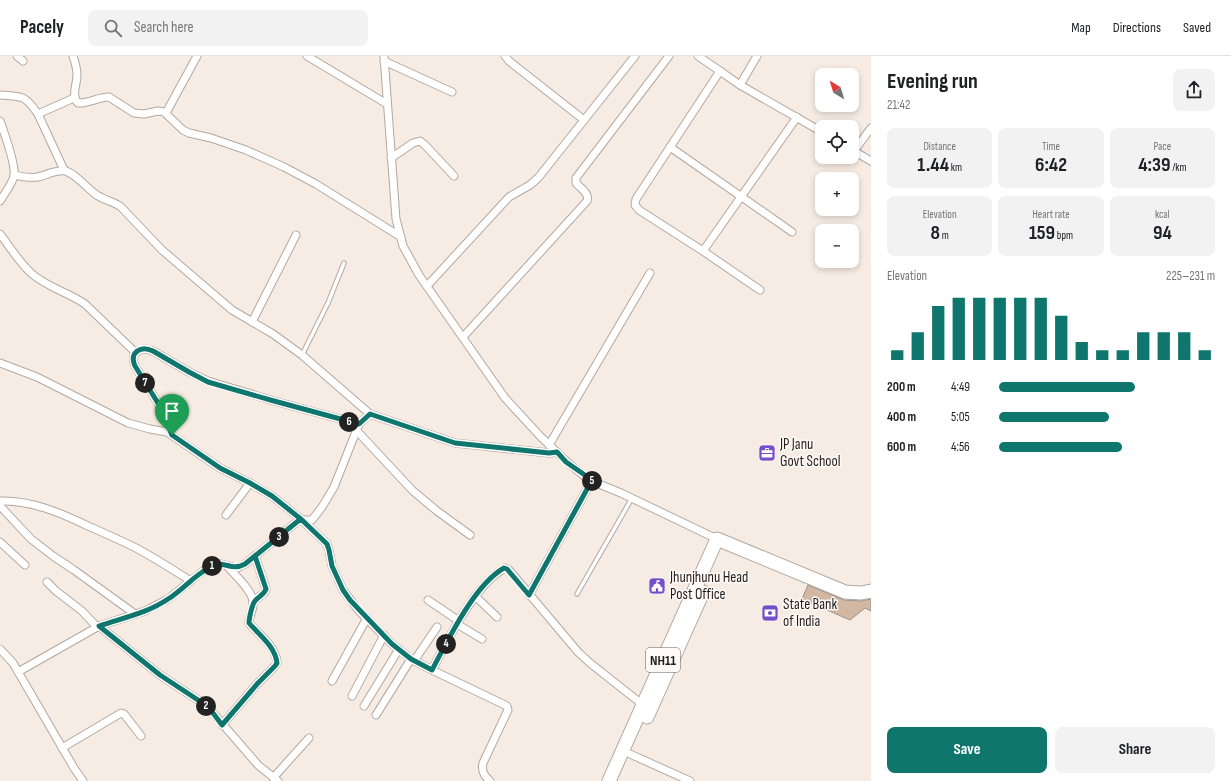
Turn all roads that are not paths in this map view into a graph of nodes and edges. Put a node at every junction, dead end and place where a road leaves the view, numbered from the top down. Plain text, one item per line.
1 (73, 56) edge
2 (197, 56) edge
3 (307, 56) edge
4 (505, 56) edge
5 (635, 56) edge
6 (669, 56) edge
7 (698, 56) edge
8 (757, 56) edge
9 (384, 58) edge
10 (720, 70) junction
11 (740, 85) junction
12 (452, 92) dead end
13 (0, 95) edge
14 (74, 98) junction
15 (387, 104) junction
16 (166, 113) junction
17 (38, 114) junction
18 (797, 117) junction
19 (584, 120) junction
20 (0, 121) edge
21 (815, 128) edge
22 (871, 128) edge
23 (859, 143) edge
24 (670, 147) junction
25 (859, 154) edge
26 (391, 158) junction
27 (871, 161) edge
28 (64, 170) junction
29 (14, 176) junction
30 (454, 176) dead end
31 (742, 196) junction
32 (0, 201) edge
33 (792, 232) dead end
34 (0, 234) edge
35 (296, 235) dead end
36 (401, 237) junction
37 (703, 251) junction
38 (344, 263) dead end
39 (650, 273) dead end
40 (427, 286) junction
41 (760, 290) dead end
42 (252, 322) junction
43 (463, 337) junction
44 (136, 353) junction
45 (302, 355) junction
46 (0, 363) edge
47 (370, 414) junction
48 (358, 427) junction
49 (172, 435) junction
50 (549, 445) junction
51 (557, 452) junction
52 (592, 480) junction
53 (250, 483) junction
54 (632, 498) junction
55 (0, 501) edge
56 (0, 506) edge
57 (226, 515) dead end
58 (302, 520) junction
59 (470, 535) dead end
60 (721, 541) junction
61 (0, 542) edge
62 (255, 556) junction
63 (25, 565) dead end
64 (227, 566) junction
65 (191, 581) junction
66 (47, 582) dead end
67 (871, 591) edge
68 (577, 594) dead end
69 (529, 595) junction
70 (475, 596) junction
71 (428, 600) dead end
72 (253, 602) junction
73 (136, 614) junction
74 (497, 617) dead end
75 (367, 618) junction
76 (458, 622) junction
77 (98, 627) junction
78 (437, 627) dead end
79 (384, 635) junction
80 (482, 639) dead end
81 (0, 649) edge
82 (399, 649) junction
83 (413, 660) junction
84 (432, 670) junction
85 (18, 672) junction
86 (332, 681) dead end
87 (352, 696) dead end
88 (643, 705) junction
89 (364, 706) dead end
90 (376, 715) dead end
91 (222, 725) junction
92 (141, 736) dead end
93 (309, 738) dead end
94 (62, 748) junction
95 (630, 754) junction
96 (276, 779) edge
97 (83, 781) edge
98 (490, 781) edge
99 (609, 781) edge
100 (618, 781) edge
101 (690, 781) edge

1 - 14 street
2 - 16 street
3 - 15 street
4 - 19 street
5 - 19 street
6 - 43 street
7 - 10 street
8 - 11 street
9 - 12 street
9 - 15 street
10 - 11 street
10 - 24 street
11 - 18 street
13 - 17 street
14 - 16 street
14 - 17 street
15 - 26 street
16 - 36 street
17 - 28 street
18 - 21 street
18 - 31 street
19 - 40 street
20 - 29 street
22 - 23 street
24 - 31 street
24 - 37 street
25 - 27 street
26 - 30 street
26 - 36 street
28 - 29 street
28 - 42 street
29 - 32 street
31 - 33 street
31 - 37 street
34 - 44 street
35 - 42 street
36 - 40 street
37 - 41 street
38 - 45 lane
39 - 50 street
40 - 43 street
42 - 45 street
43 - 50 street
44 - 48 street
44 - 49 street
45 - 47 street
46 - 49 street
47 - 48 street
47 - 51 street
48 - 58 street
48 - 59 street
49 - 53 street
50 - 51 street
51 - 52 street
52 - 54 street
52 - 69 street
53 - 57 street
53 - 58 street
54 - 60 street
54 - 68 lane
55 - 65 street
56 - 73 street
58 - 62 street
58 - 75 street
60 - 67 highway
60 - 88 highway, NH11
60 - 95 highway, NH11
61 - 63 street
62 - 64 street
62 - 72 street
64 - 65 street
64 - 72 street
65 - 73 street
66 - 77 street
69 - 70 street
69 - 88 street
70 - 74 street
70 - 76 street
71 - 76 street
72 - 91 street
73 - 77 street
75 - 79 street
75 - 86 street
76 - 80 street
76 - 84 street
77 - 85 street
77 - 91 street
78 - 83 street
79 - 82 street
79 - 87 street
81 - 85 street
82 - 83 street
82 - 89 street
83 - 84 street
83 - 90 street
84 - 98 street
85 - 94 street
88 - 99 highway, NH11
91 - 96 street
92 - 94 street
93 - 96 street
94 - 97 street
95 - 100 highway, NH11
95 - 101 street

